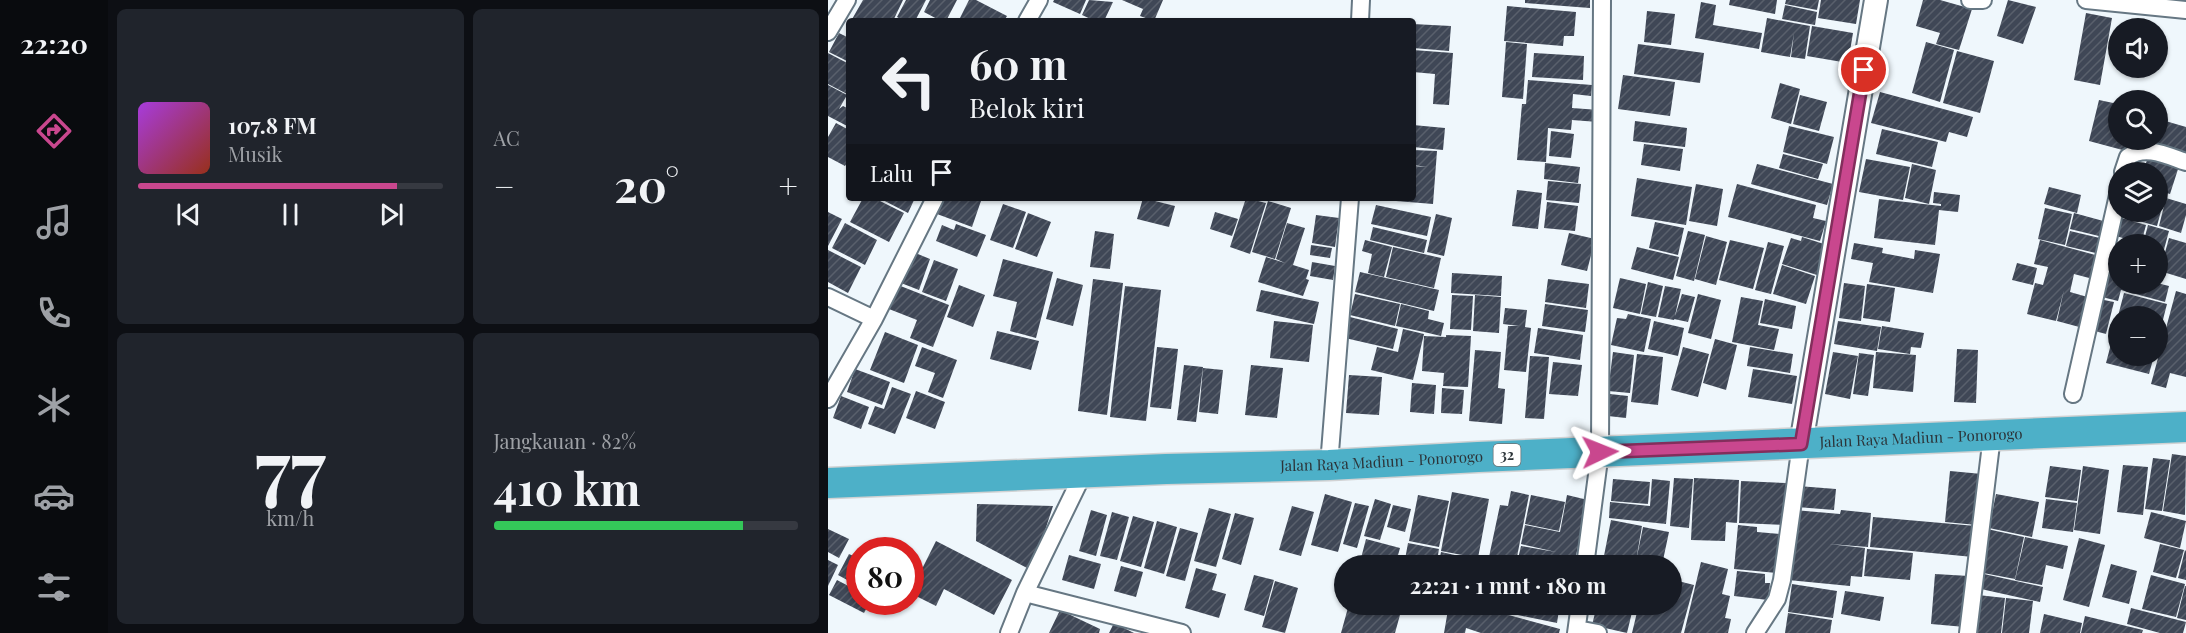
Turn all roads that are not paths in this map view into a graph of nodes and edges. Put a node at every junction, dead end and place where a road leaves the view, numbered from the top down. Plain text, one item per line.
1 (847, 0) edge
2 (1039, 0) edge
3 (1361, 0) edge
4 (1602, 0) edge
5 (1876, 0) edge
6 (1970, 0) edge
7 (1983, 0) edge
8 (2086, 0) edge
9 (2186, 10) edge
10 (1029, 18) edge
11 (1360, 18) edge
12 (828, 32) edge
13 (2126, 162) edge
14 (2186, 162) edge
15 (933, 201) edge
16 (1350, 201) edge
17 (2112, 222) edge
18 (828, 297) edge
19 (874, 319) junction
20 (2073, 394) dead end
21 (828, 399) edge
22 (2186, 427) edge
23 (1992, 436) junction
24 (1801, 444) junction
25 (1600, 452) junction
26 (1329, 465) junction
27 (1083, 474) junction
28 (828, 483) edge
29 (1586, 555) edge
30 (1025, 593) junction
31 (1578, 615) edge
32 (1576, 631) edge
33 (1009, 633) edge
34 (1182, 633) edge
35 (1598, 633) edge
36 (1755, 633) edge
37 (1968, 633) edge

1 - 12 street
2 - 10 street
3 - 11 street
4 - 25 street
5 - 24 street
6 - 7 street
8 - 9 street
13 - 14 street
15 - 19 street
16 - 26 street
17 - 20 street
18 - 19 street
19 - 21 street
22 - 23 highway, Jalan Raya Madiun - Ponorogo / 32
23 - 24 highway, Jalan Raya Madiun - Ponorogo / 32
23 - 37 street
24 - 25 highway, Jalan Raya Madiun - Ponorogo / 32
24 - 36 street
25 - 26 highway, Jalan Raya Madiun - Ponorogo / 32
25 - 29 street
26 - 27 highway, Jalan Raya Madiun - Ponorogo / 32
27 - 28 highway, Jalan Raya Madiun - Ponorogo / 32
27 - 30 street
30 - 33 street
30 - 34 street
31 - 32 street
32 - 35 street

